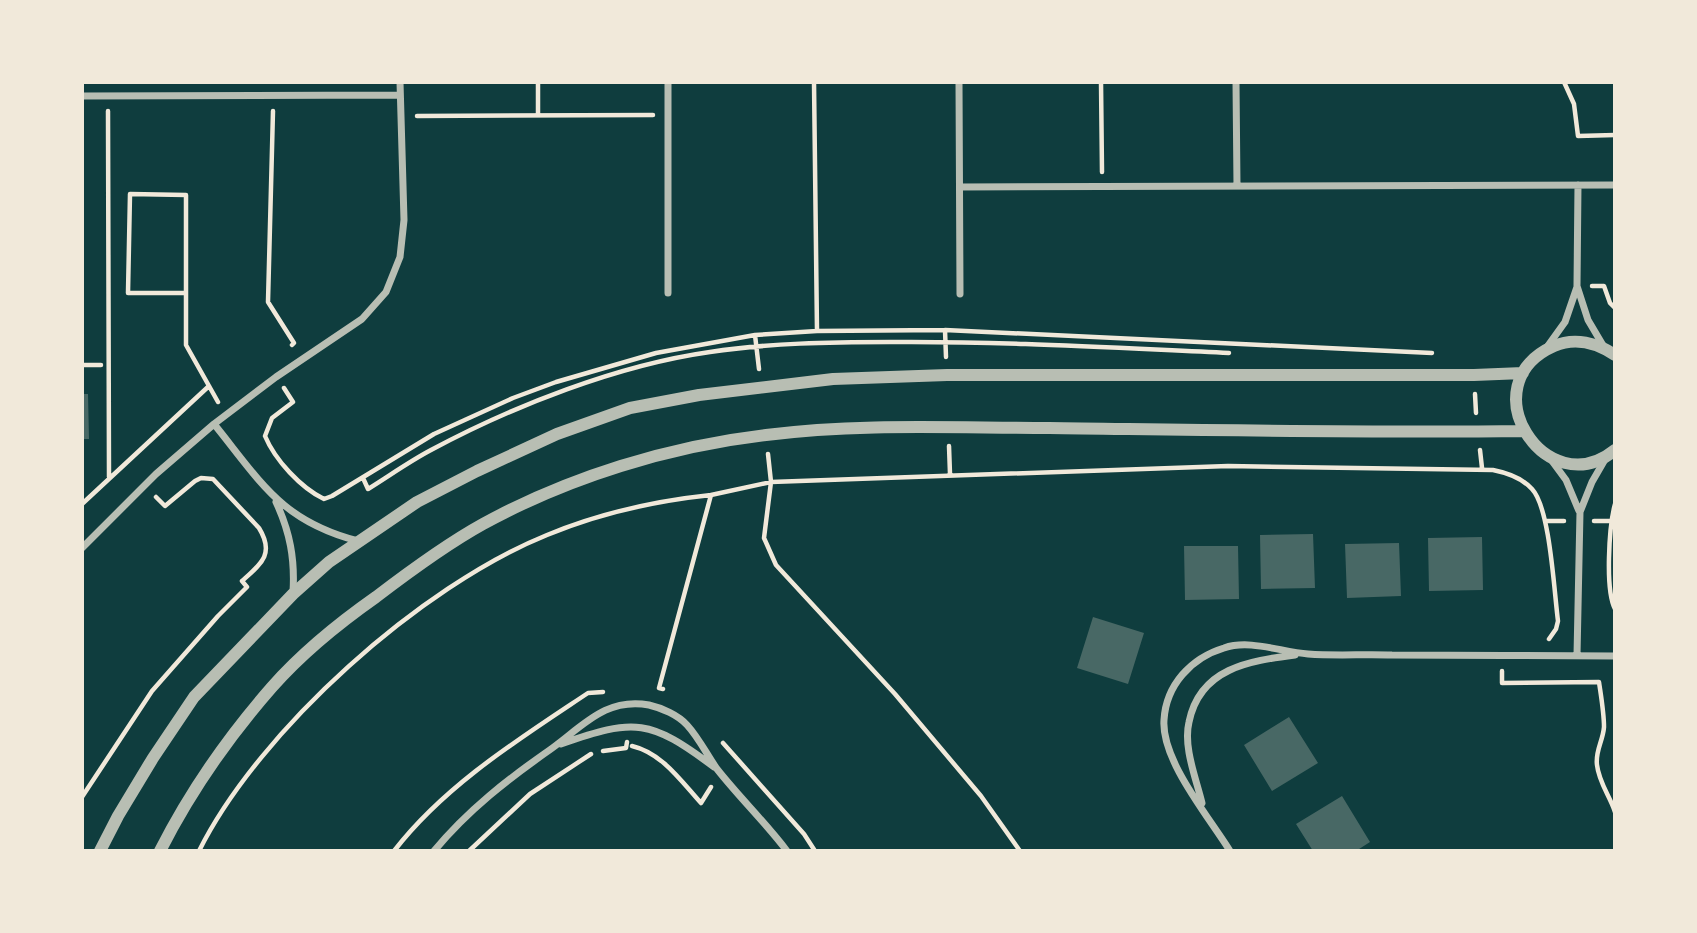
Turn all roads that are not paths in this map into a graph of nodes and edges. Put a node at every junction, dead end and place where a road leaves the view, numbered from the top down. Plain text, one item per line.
1 (400, 82) edge
2 (668, 82) edge
3 (959, 82) edge
4 (1236, 82) edge
5 (400, 95) junction
6 (82, 96) edge
7 (1578, 185) junction
8 (1615, 185) edge
9 (1237, 186) junction
10 (960, 187) junction
11 (1577, 286) junction
12 (668, 293) dead end
13 (960, 294) dead end
14 (1544, 351) junction
15 (1610, 351) edge
16 (1523, 373) junction
17 (214, 424) junction
18 (1523, 431) junction
19 (1612, 453) edge
20 (1546, 456) junction
21 (275, 498) junction
22 (1580, 512) junction
23 (358, 541) junction
24 (82, 548) edge
25 (293, 594) junction
26 (1307, 654) junction
27 (1577, 655) junction
28 (1615, 656) edge
29 (554, 747) junction
30 (718, 770) junction
31 (1203, 808) junction
32 (100, 851) edge
33 (160, 851) edge
34 (434, 851) edge
35 (786, 851) edge
36 (1230, 851) edge

1 - 5 street
2 - 12 street
3 - 10 street
4 - 9 street
5 - 6 street
5 - 17 street
7 - 8 street
7 - 9 street
7 - 11 street
9 - 10 street
10 - 13 street
11 - 14 street
11 - 15 street
14 - 15 street
14 - 16 street
16 - 18 street
16 - 23 street
17 - 21 street
17 - 24 street
18 - 20 street
18 - 33 street
19 - 20 street
19 - 22 street
20 - 22 street
21 - 23 street
21 - 25 street
22 - 27 street
23 - 25 street
25 - 32 street
26 - 27 street
26 - 31 street
26 - 31 street
27 - 28 street
29 - 30 street
29 - 30 street
29 - 34 street
30 - 35 street
31 - 36 street

